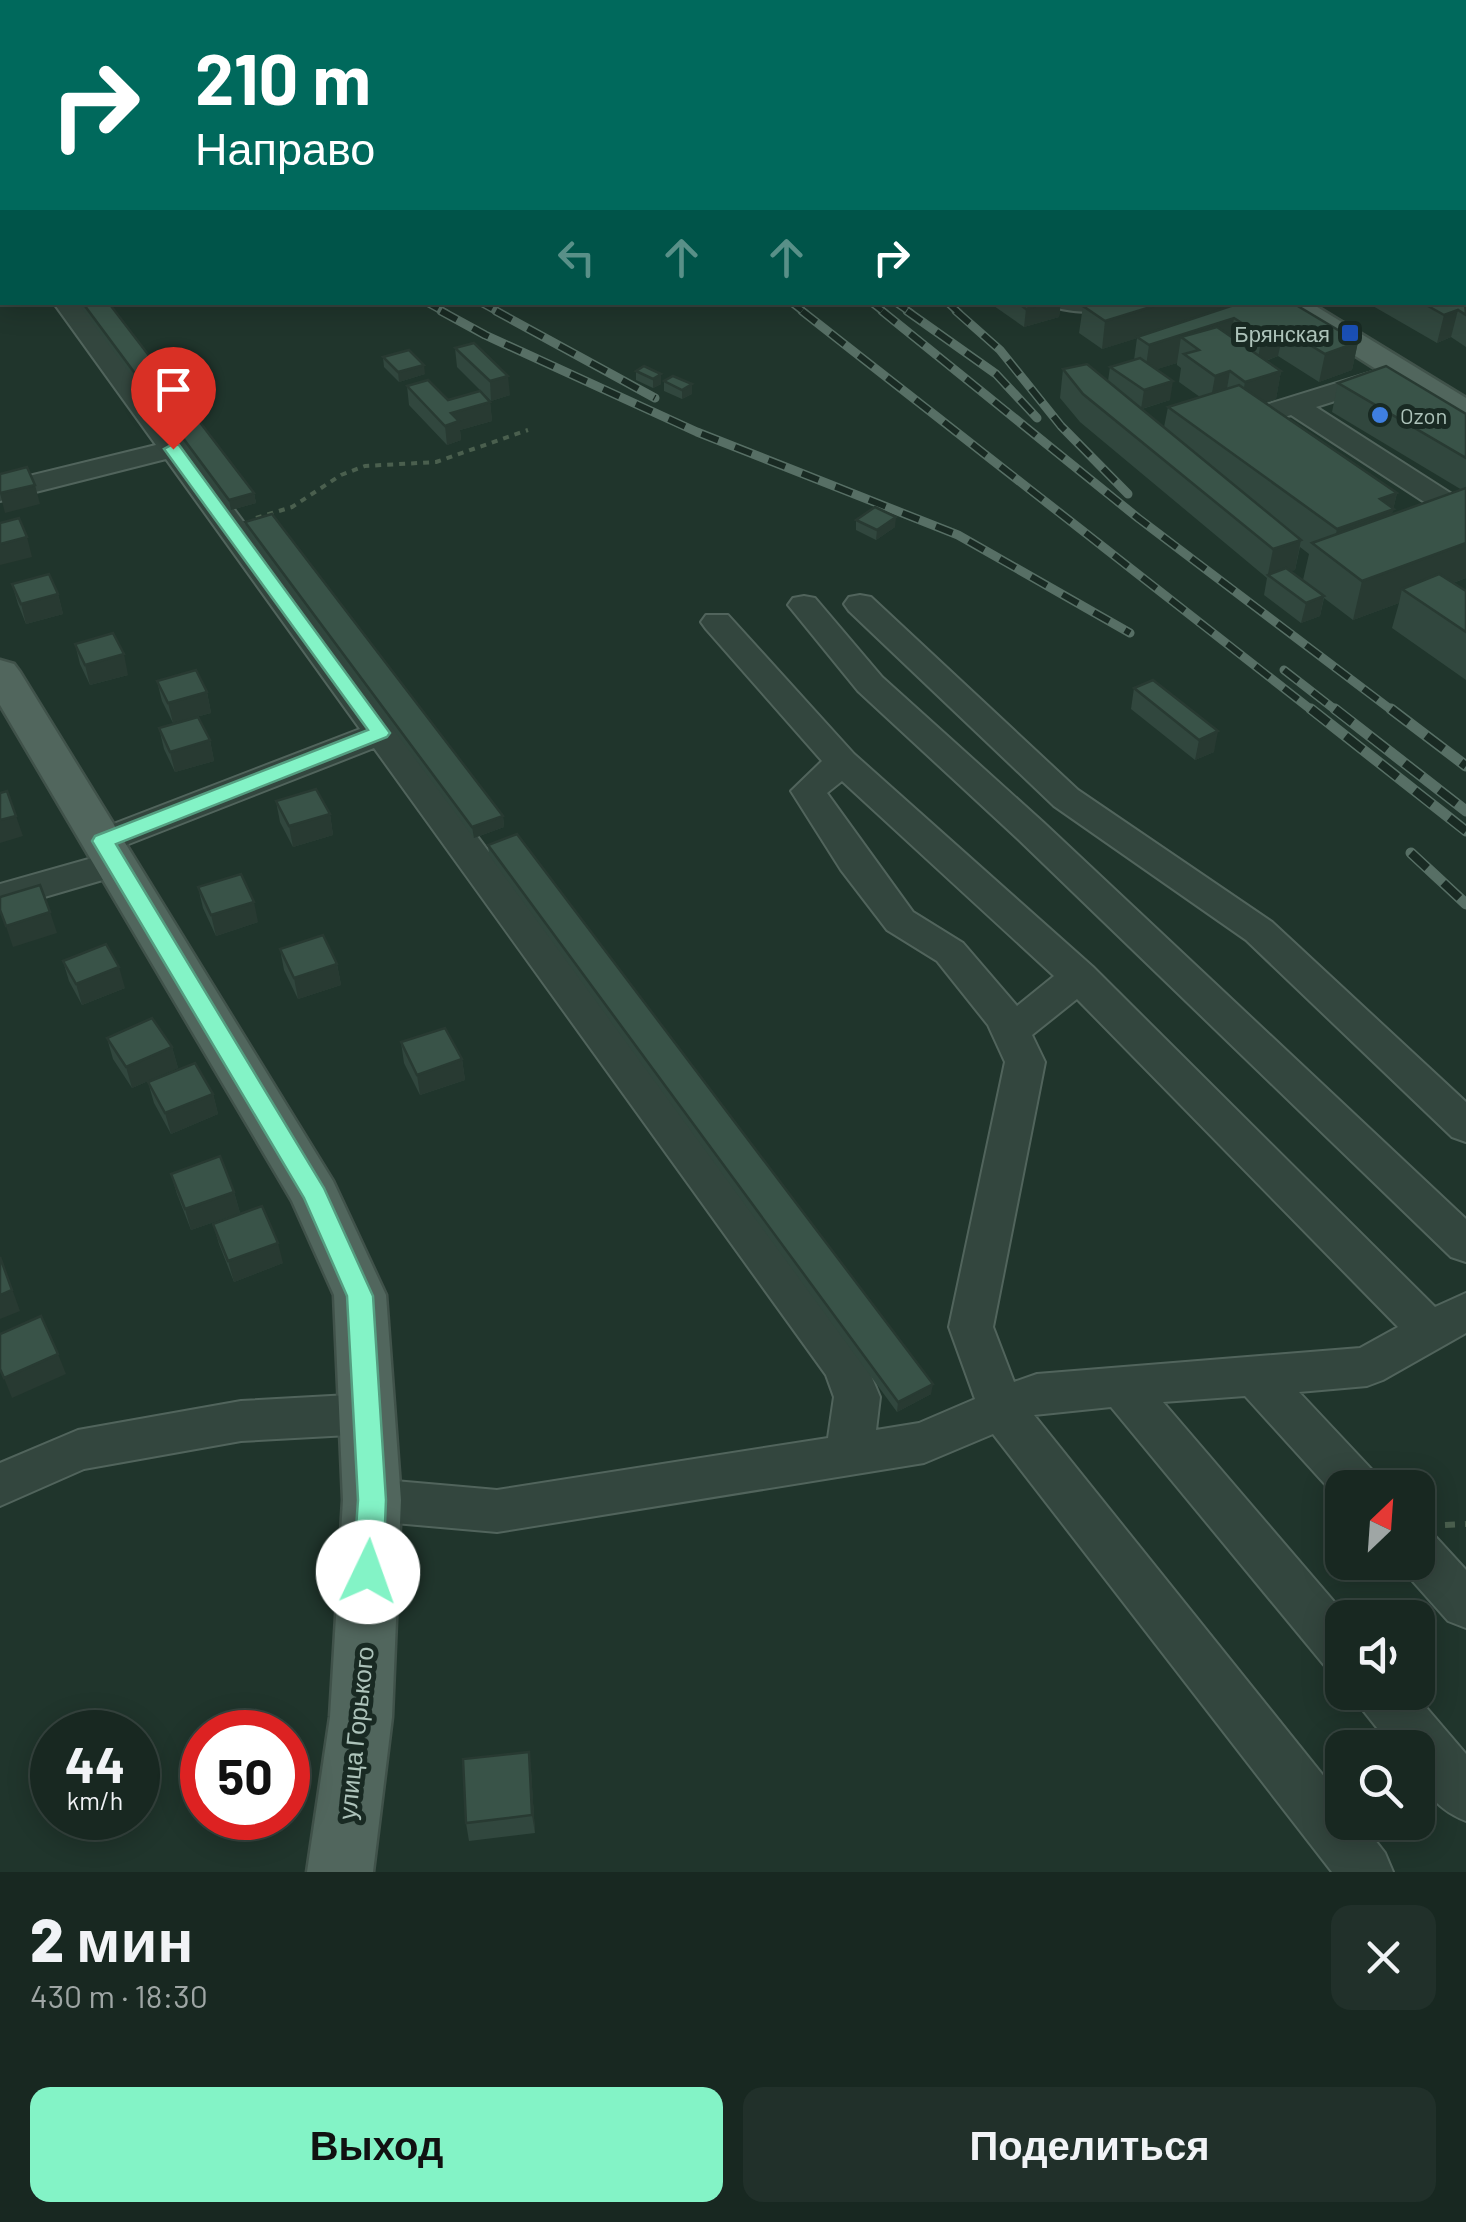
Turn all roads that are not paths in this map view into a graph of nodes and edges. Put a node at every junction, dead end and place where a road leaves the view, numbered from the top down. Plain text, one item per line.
1 (68, 305) edge
2 (1097, 305) edge
3 (1133, 305) edge
4 (1291, 305) edge
5 (1398, 371) junction
6 (1294, 405) junction
7 (1466, 412) edge
8 (1197, 419) edge
9 (173, 449) junction
10 (0, 492) edge
11 (1466, 516) edge
12 (804, 604) dead end
13 (860, 604) dead end
14 (717, 622) dead end
15 (0, 672) edge
16 (380, 733) junction
17 (842, 762) junction
18 (1066, 798) junction
19 (1046, 845) junction
20 (110, 852) junction
21 (0, 897) edge
22 (1079, 977) junction
23 (1012, 1031) junction
24 (1466, 1126) edge
25 (1466, 1245) edge
26 (1448, 1321) edge
27 (1254, 1374) junction
28 (1121, 1386) junction
29 (1001, 1409) junction
30 (366, 1414) junction
31 (849, 1456) junction
32 (1342, 1470) edge
33 (1, 1482) edge
34 (372, 1500) junction
35 (1435, 1571) edge
36 (1466, 1605) edge
37 (1325, 1628) edge
38 (1395, 1710) edge
39 (1466, 1795) edge
40 (340, 1872) edge
41 (1366, 1872) edge

1 - 9 street
2 - 3 street
4 - 5 main road
5 - 6 street
5 - 7 main road
6 - 8 street
6 - 11 street
9 - 10 street
9 - 16 street
12 - 19 street
13 - 18 street
14 - 17 street
15 - 20 main road, улица Горького
16 - 20 street
16 - 31 street
17 - 22 street
17 - 23 street
18 - 19 street
18 - 24 street
19 - 25 street
20 - 21 street
20 - 30 main road, улица Горького
22 - 23 street
22 - 26 street
23 - 29 street
26 - 27 street
27 - 28 street
27 - 32 street
28 - 29 street
28 - 37 street
29 - 31 street
29 - 41 street
30 - 33 street
30 - 34 main road, улица Горького
31 - 34 street
34 - 40 main road, улица Горького
35 - 36 street
38 - 39 street

